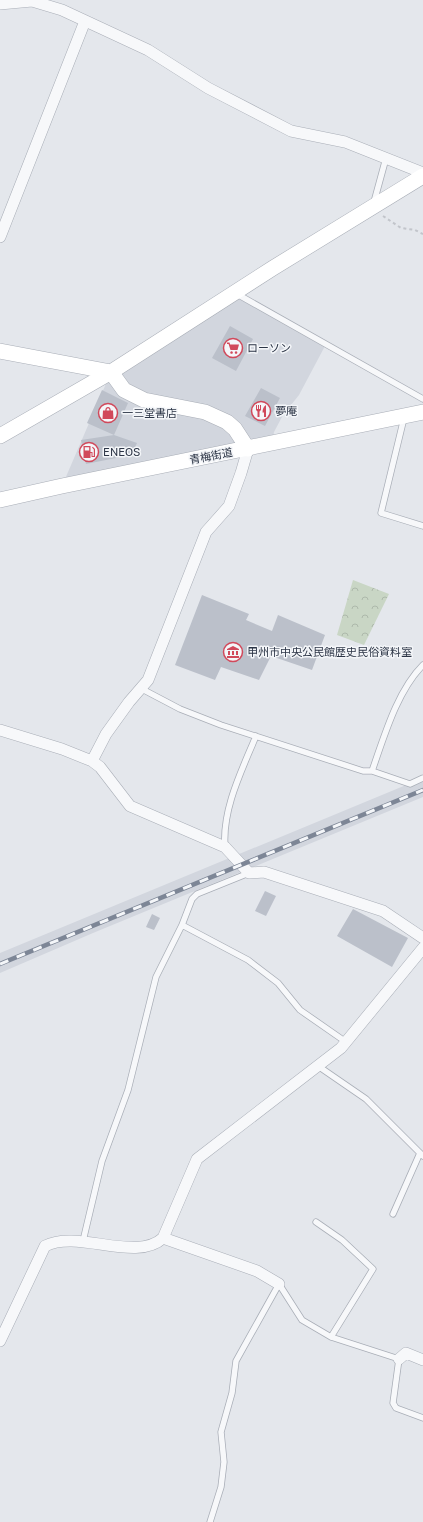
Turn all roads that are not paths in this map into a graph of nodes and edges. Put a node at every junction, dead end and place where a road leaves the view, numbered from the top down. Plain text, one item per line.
1 (12, 1) edge
2 (0, 4) edge
3 (85, 21) junction
4 (386, 158) junction
5 (423, 173) edge
6 (423, 176) edge
7 (372, 208) junction
8 (0, 237) edge
9 (235, 293) junction
10 (0, 351) edge
11 (111, 372) junction
12 (423, 399) edge
13 (423, 412) edge
14 (405, 414) junction
15 (0, 436) edge
16 (248, 449) junction
17 (0, 500) edge
18 (423, 526) edge
19 (423, 665) edge
20 (142, 689) junction
21 (0, 730) edge
22 (256, 736) junction
23 (92, 761) junction
24 (372, 771) junction
25 (423, 778) edge
26 (225, 847) junction
27 (249, 873) junction
28 (182, 925) junction
29 (423, 938) edge
30 (423, 948) edge
31 (346, 1042) junction
32 (318, 1066) junction
33 (421, 1155) edge
34 (393, 1214) dead end
35 (316, 1222) dead end
36 (163, 1238) junction
37 (83, 1241) junction
38 (279, 1284) junction
39 (331, 1337) junction
40 (0, 1340) edge
41 (398, 1359) junction
42 (423, 1360) edge
43 (423, 1418) edge
44 (210, 1522) edge

1 - 2 street
1 - 3 street
3 - 4 street
3 - 8 street
4 - 5 street
4 - 7 lane
6 - 7 street
7 - 9 street
9 - 11 street
9 - 12 lane
10 - 11 street
11 - 15 street
11 - 16 street
13 - 14 street, 青梅街道
14 - 16 street, 青梅街道
14 - 18 lane
16 - 17 street, 青梅街道
16 - 20 street
19 - 24 lane
20 - 22 lane
20 - 23 street
21 - 23 street
22 - 24 lane
22 - 26 lane
23 - 26 street
24 - 25 lane
26 - 27 street
27 - 28 lane
27 - 29 street
28 - 31 lane
28 - 37 lane
30 - 31 street
31 - 32 street
32 - 33 lane
32 - 36 street
33 - 34 lane
35 - 39 lane
36 - 37 street
36 - 38 street
37 - 40 street
38 - 39 lane
38 - 44 lane
39 - 41 lane
41 - 42 street
41 - 43 lane

